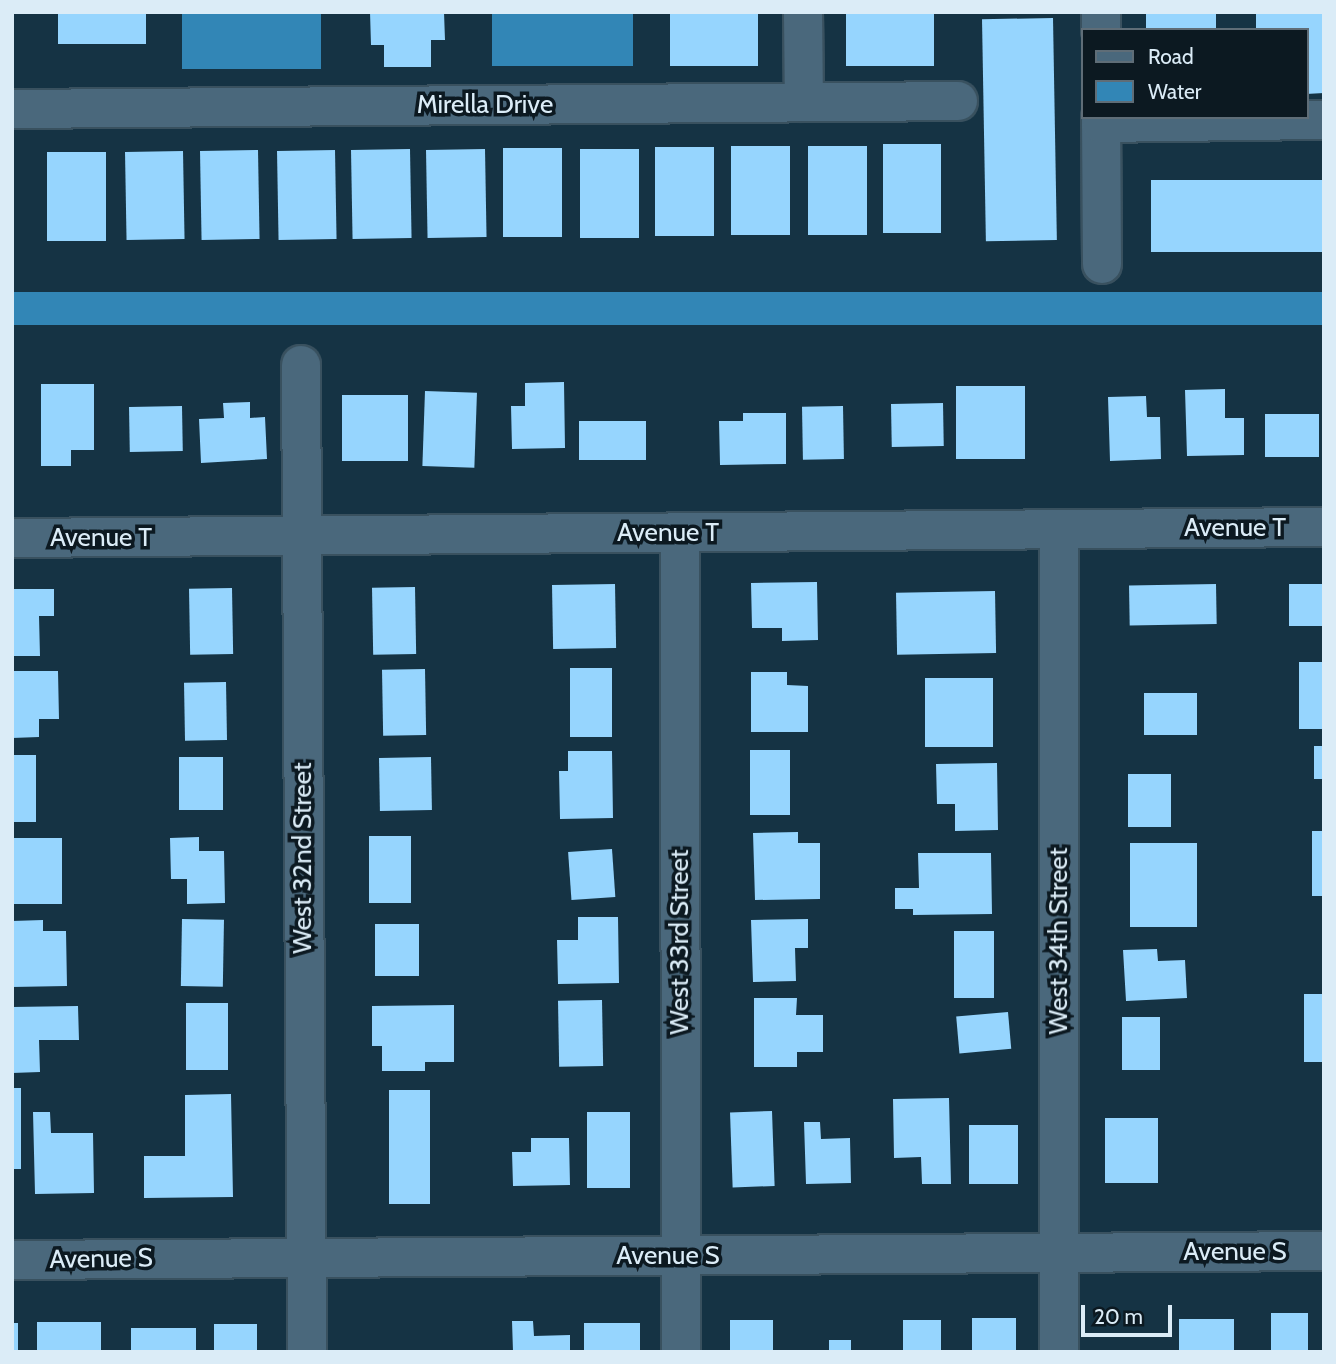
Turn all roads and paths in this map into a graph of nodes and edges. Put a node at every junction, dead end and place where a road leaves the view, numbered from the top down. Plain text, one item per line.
1 (803, 12) edge
2 (958, 101) dead end
3 (804, 102) junction
4 (12, 109) edge
5 (1101, 120) edge
6 (1324, 120) edge
7 (1102, 264) dead end
8 (301, 365) dead end
9 (1324, 527) edge
10 (1059, 530) junction
11 (680, 533) junction
12 (301, 536) junction
13 (12, 538) edge
14 (1324, 1251) edge
15 (1059, 1253) junction
16 (304, 1256) junction
17 (681, 1256) junction
18 (12, 1260) edge
19 (307, 1352) edge
20 (681, 1352) edge
21 (1059, 1352) edge

1 - 3 street
2 - 3 street, Mirella Drive
3 - 4 street, Mirella Drive
5 - 6 street
5 - 7 street
8 - 12 street, West 32nd Street
9 - 10 street, Avenue T
10 - 11 street, Avenue T
10 - 15 street, West 34th Street
11 - 12 street, Avenue T
11 - 17 street, West 33rd Street
12 - 13 street, Avenue T
12 - 16 street, West 32nd Street
14 - 15 street, Avenue S
15 - 17 street, Avenue S
15 - 21 street, West 34th Street
16 - 17 street, Avenue S
16 - 18 street, Avenue S
16 - 19 street, West 32nd Street
17 - 20 street, West 33rd Street

